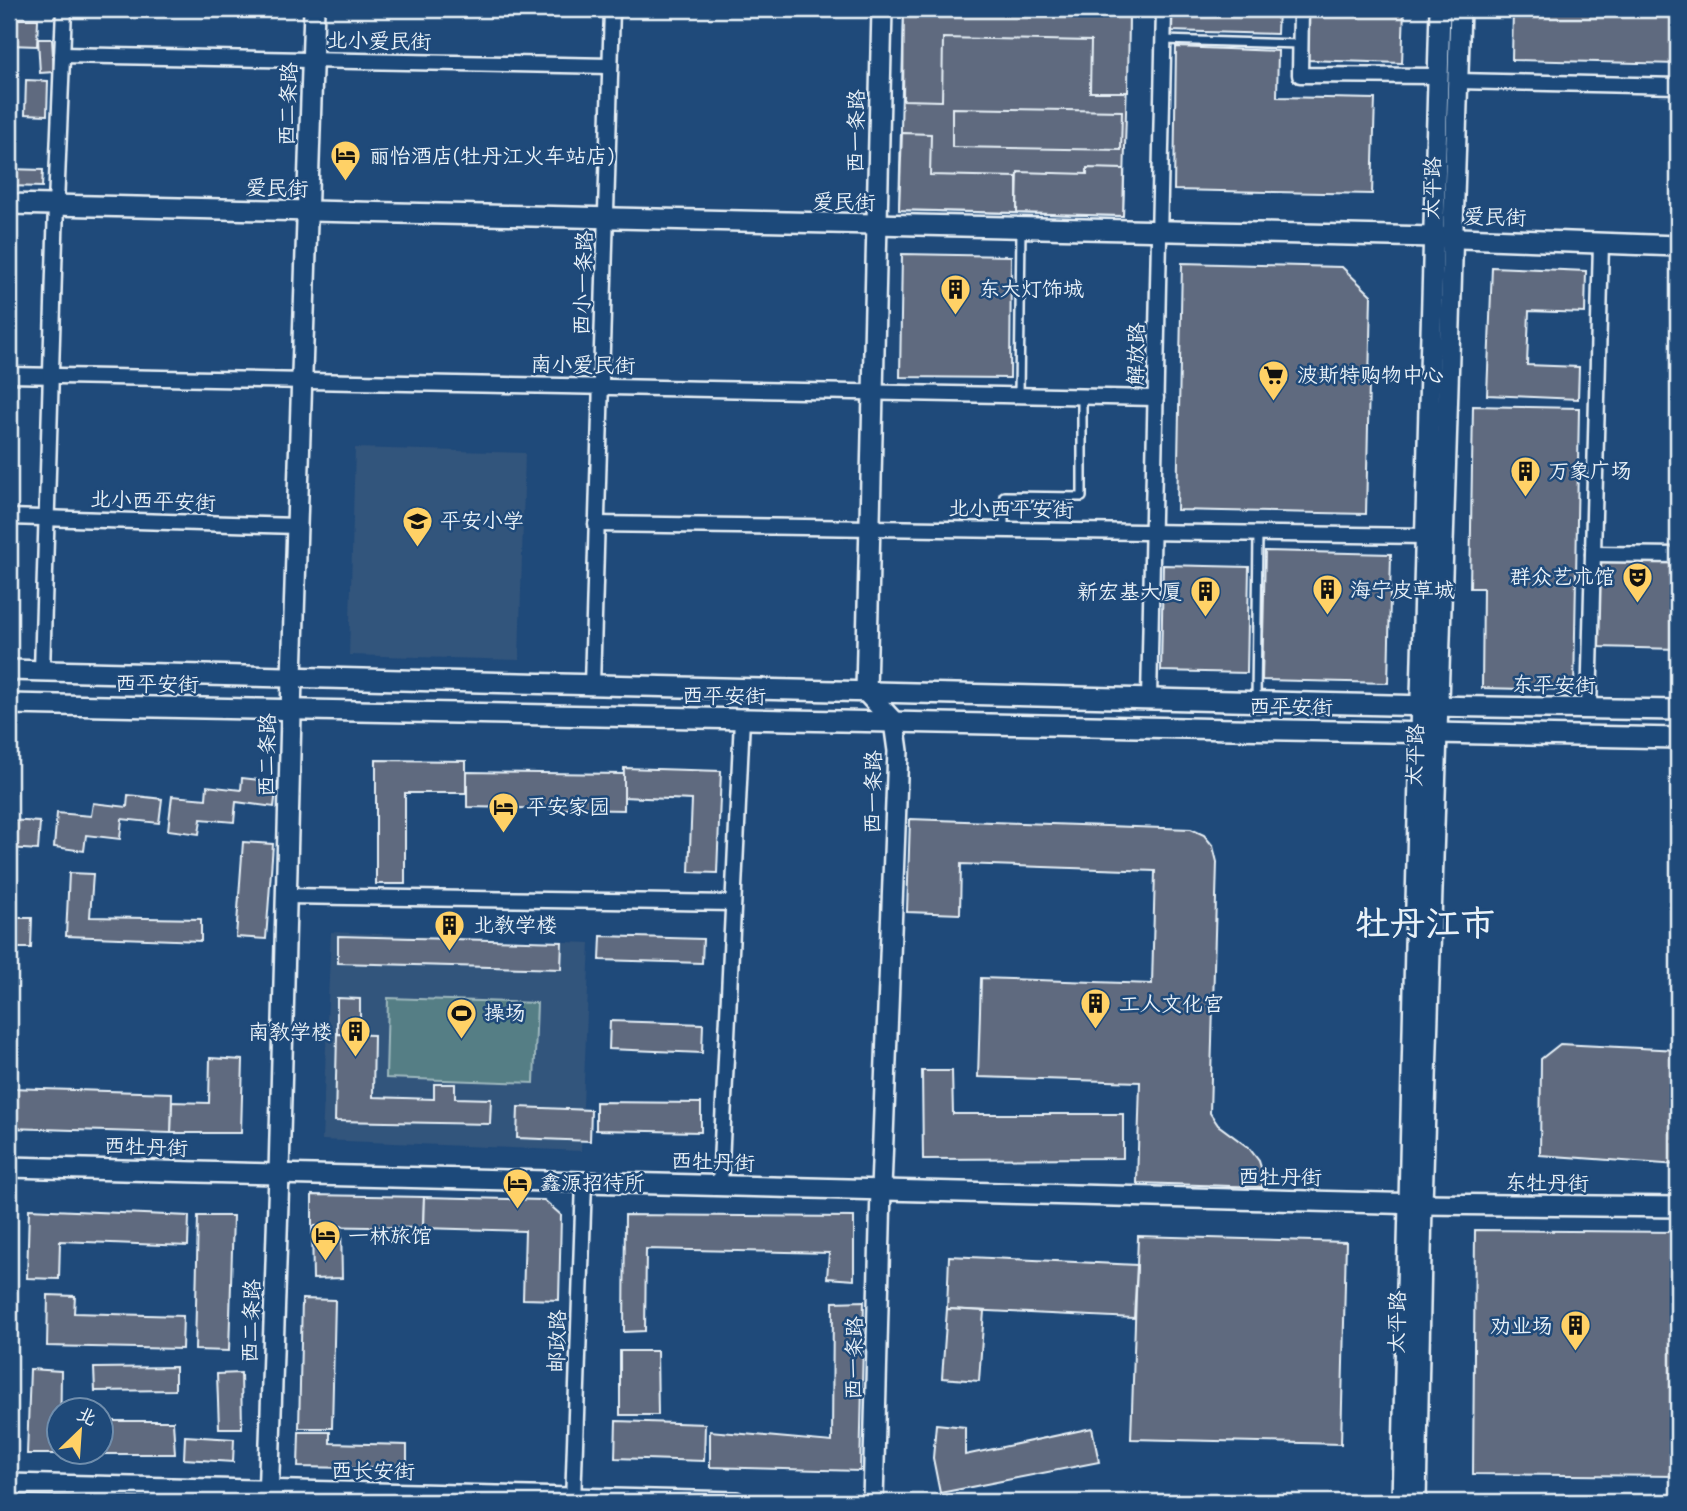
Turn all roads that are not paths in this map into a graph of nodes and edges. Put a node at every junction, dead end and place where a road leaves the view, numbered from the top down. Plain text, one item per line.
1 (64, 9) edge
2 (314, 9) edge
3 (612, 9) edge
4 (882, 9) edge
5 (1164, 9) edge
6 (1301, 9) edge
7 (1440, 9) edge
8 (1460, 9) edge
9 (1163, 40) junction
10 (1301, 44) junction
11 (62, 55) junction
12 (313, 60) junction
13 (610, 66) junction
14 (1438, 76) junction
15 (1458, 81) junction
16 (1678, 86) edge
17 (9, 204) edge
18 (56, 205) junction
19 (308, 212) junction
20 (606, 219) junction
21 (876, 226) junction
22 (1021, 228) junction
23 (1160, 232) junction
24 (1444, 238) junction
25 (1601, 243) junction
26 (1678, 246) edge
27 (9, 375) edge
28 (51, 376) junction
29 (302, 381) junction
30 (601, 387) junction
31 (872, 392) junction
32 (1019, 395) junction
33 (1082, 396) junction
34 (1156, 398) junction
35 (9, 517) edge
36 (46, 519) junction
37 (596, 524) junction
38 (297, 526) junction
39 (869, 528) junction
40 (1004, 530) junction
41 (1154, 532) junction
42 (1258, 534) junction
43 (1425, 536) junction
44 (1593, 554) junction
45 (1678, 555) edge
46 (9, 670) edge
47 (42, 671) junction
48 (292, 677) junction
49 (592, 685) junction
50 (866, 692) junction
51 (1149, 699) junction
52 (1256, 702) junction
53 (9, 704) edge
54 (1430, 706) junction
55 (1589, 709) junction
56 (291, 710) junction
57 (1678, 710) edge
58 (742, 719) junction
59 (894, 722) junction
60 (1429, 733) junction
61 (1678, 738) edge
62 (286, 896) junction
63 (733, 903) junction
64 (9, 1168) edge
65 (279, 1174) junction
66 (584, 1182) junction
67 (720, 1185) junction
68 (881, 1189) junction
69 (1416, 1204) junction
70 (1678, 1207) edge
71 (9, 1484) edge
72 (268, 1497) edge
73 (573, 1500) edge
74 (736, 1502) edge
75 (873, 1502) edge
76 (1402, 1502) edge
77 (1416, 1502) edge

1 - 11 street
2 - 12 main road, 西二条路
3 - 13 street, 西小一条路
4 - 21 main road, 西一条路
5 - 9 street, 解放路
6 - 10 street
7 - 14 main road, 太平路
8 - 15 main road, 太平路
9 - 10 lane
9 - 23 street, 解放路
10 - 14 street
11 - 12 street, 北小爱民街
11 - 18 street
12 - 13 street, 北小爱民街
12 - 19 main road, 西二条路
13 - 20 street, 西小一条路
14 - 24 main road, 太平路
15 - 16 street
15 - 24 main road, 太平路
17 - 18 main road, 爱民街
18 - 19 main road, 爱民街
18 - 28 street
19 - 20 main road, 爱民街
19 - 29 main road, 西二条路
20 - 21 main road, 爱民街
20 - 30 street, 西小一条路
21 - 22 main road, 爱民街
21 - 31 main road, 西一条路
22 - 23 main road, 爱民街
22 - 32 lane
23 - 24 main road, 爱民街
23 - 34 street, 解放路
24 - 25 main road, 爱民街
24 - 43 main road, 太平路
24 - 54 main road, 太平路
25 - 26 main road, 爱民街
25 - 44 street
27 - 28 street, 南小爱民街
28 - 29 street, 南小爱民街
28 - 36 street
29 - 30 street, 南小爱民街
29 - 38 main road, 西二条路
30 - 31 street, 南小爱民街
30 - 37 street, 西小一条路
31 - 32 street, 南小爱民街
31 - 39 main road, 西一条路
32 - 33 street, 南小爱民街
33 - 34 street, 南小爱民街
33 - 40 lane
34 - 41 street, 解放路
35 - 36 street, 北小西平安街
36 - 38 street, 北小西平安街
36 - 47 street
37 - 39 street, 北小西平安街
37 - 49 street, 西小一条路
38 - 48 main road, 西二条路
39 - 40 street, 北小西平安街
39 - 50 main road, 西一条路
40 - 41 street, 北小西平安街
41 - 42 street, 北小西平安街
41 - 51 street, 解放路
42 - 43 street, 北小西平安街
42 - 52 lane
43 - 54 main road, 太平路
44 - 45 street
44 - 55 street
46 - 47 main road, 西平安街
47 - 48 main road, 西平安街
48 - 49 main road, 西平安街
48 - 56 main road, 西二条路
49 - 50 main road, 西平安街
50 - 51 main road, 西平安街
50 - 59 main road, 西一条路
51 - 52 main road, 西平安街
52 - 54 main road, 西平安街
53 - 56 main road, 西平安街
54 - 55 main road, 东平安街
54 - 60 main road, 太平路
55 - 57 main road, 东平安街
56 - 58 main road, 西平安街
56 - 62 main road, 西二条路
58 - 59 main road, 西平安街
58 - 63 street
59 - 60 main road, 西平安街
59 - 68 main road, 西一条路
60 - 61 main road
60 - 69 main road, 太平路
62 - 63 street
62 - 65 main road, 西二条路
63 - 67 street
64 - 65 main road, 西牡丹街
65 - 66 main road, 西牡丹街
65 - 72 main road, 西二条路
66 - 67 main road, 西牡丹街
66 - 73 street, 邮政路
67 - 68 main road, 西牡丹街
68 - 69 main road, 西牡丹街
68 - 75 main road, 西一条路
69 - 70 main road, 东牡丹街
69 - 76 main road, 太平路
69 - 77 main road, 太平路
71 - 72 main road, 西长安街
72 - 73 main road, 西长安街
73 - 74 main road, 西长安街

